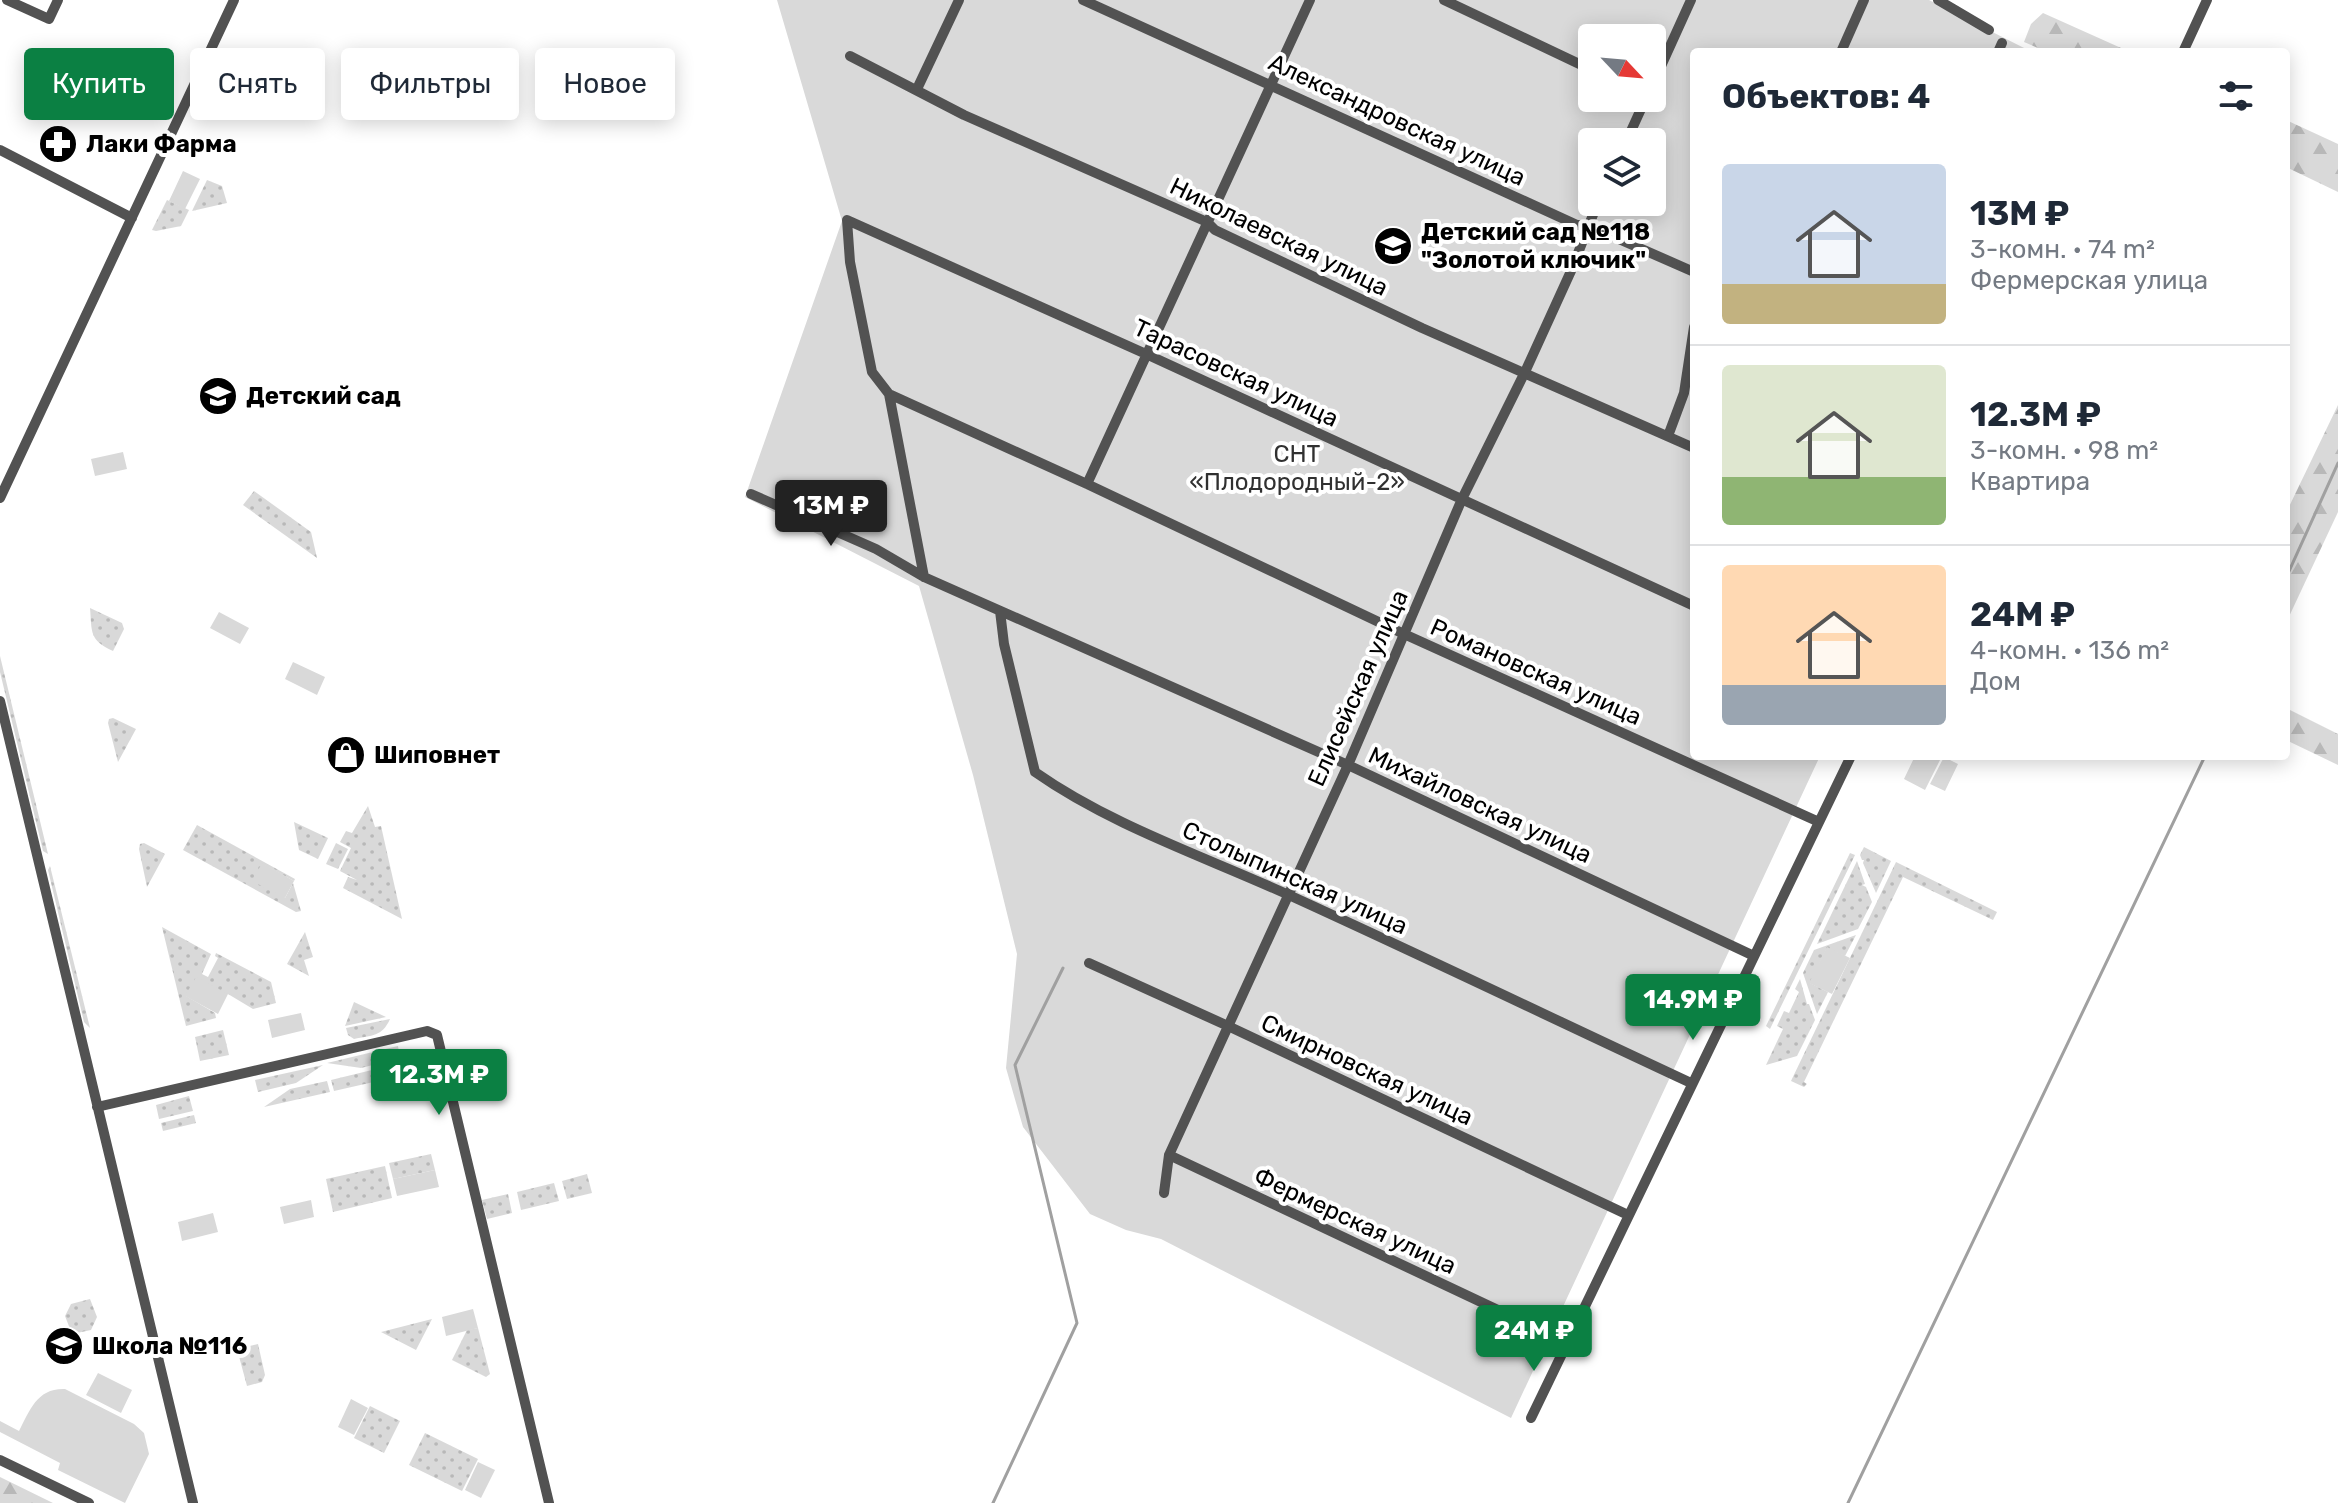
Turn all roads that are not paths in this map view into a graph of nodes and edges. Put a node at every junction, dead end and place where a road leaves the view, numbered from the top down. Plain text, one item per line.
1 (7, 0) edge
2 (58, 0) edge
3 (234, 0) edge
4 (959, 0) edge
5 (1083, 0) edge
6 (1310, 0) edge
7 (1444, 0) edge
8 (1691, 0) edge
9 (1864, 0) edge
10 (1938, 0) edge
11 (2207, 0) edge
12 (1989, 30) dead end
13 (1843, 48) edge
14 (2185, 48) edge
15 (1666, 55) edge
16 (850, 56) dead end
17 (1578, 63) edge
18 (1271, 84) junction
19 (917, 89) junction
20 (0, 150) edge
21 (1591, 216) edge
22 (132, 218) junction
23 (1207, 222) junction
24 (1587, 225) junction
25 (1690, 270) edge
26 (1690, 353) edge
27 (1146, 354) junction
28 (1525, 372) junction
29 (889, 394) junction
30 (1668, 436) junction
31 (1690, 446) edge
32 (1087, 484) junction
33 (751, 494) dead end
34 (0, 498) edge
35 (1462, 499) junction
36 (924, 577) junction
37 (1690, 604) edge
38 (1000, 611) junction
39 (1404, 634) junction
40 (0, 701) edge
41 (1849, 760) edge
42 (1348, 765) junction
43 (1819, 822) junction
44 (1288, 895) junction
45 (1754, 956) junction
46 (1089, 963) dead end
47 (1228, 1026) junction
48 (1691, 1083) junction
49 (97, 1107) junction
50 (1169, 1155) junction
51 (1164, 1193) dead end
52 (1628, 1215) junction
53 (1568, 1343) junction
54 (1531, 1418) dead end
55 (0, 1460) edge
56 (89, 1503) edge
57 (193, 1503) edge
58 (549, 1503) edge

1 - 2 street
3 - 22 street
4 - 19 street
5 - 18 street, Александровская улица
6 - 18 street
7 - 17 street
8 - 15 street
9 - 13 street
10 - 12 street
11 - 14 street
16 - 19 street, Николаевская улица
18 - 23 street
18 - 24 street, Александровская улица
19 - 23 street, Николаевская улица
20 - 22 street
21 - 24 street, Елисейская улица
22 - 34 street
23 - 27 street
23 - 28 street, Николаевская улица
24 - 25 street, Александровская улица
24 - 28 street, Елисейская улица
26 - 30 street
27 - 29 street, Тарасовская улица
27 - 32 street
27 - 35 street, Тарасовская улица
28 - 30 street, Николаевская улица
28 - 35 street, Елисейская улица
29 - 32 street, Романовская улица
29 - 36 street
30 - 31 street, Николаевская улица
32 - 39 street, Романовская улица
33 - 36 street
35 - 37 street, Тарасовская улица
35 - 39 street, Елисейская улица
36 - 38 street, Михайловская улица
38 - 42 street, Михайловская улица
38 - 44 street, Столыпинская улица
39 - 42 street, Елисейская улица
39 - 43 street, Романовская улица
40 - 49 street
41 - 43 street
42 - 44 street, Елисейская улица
42 - 45 street, Михайловская улица
43 - 45 street
44 - 47 street, Елисейская улица
44 - 48 street, Столыпинская улица
45 - 48 street
46 - 47 street, Смирновская улица
47 - 50 street, Елисейская улица
47 - 52 street, Смирновская улица
48 - 52 street
49 - 57 street
49 - 58 street
50 - 51 street, Елисейская улица
50 - 53 street, Фермерская улица
52 - 53 street
53 - 54 street
55 - 56 street

